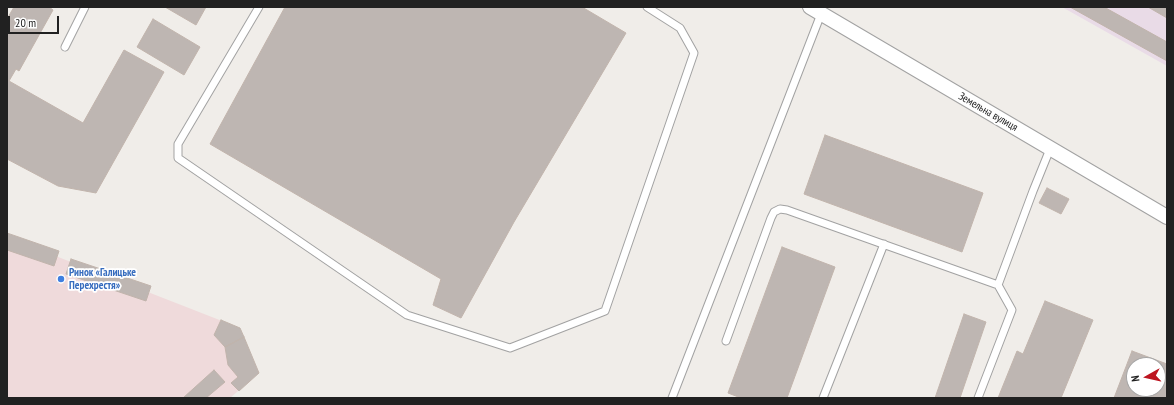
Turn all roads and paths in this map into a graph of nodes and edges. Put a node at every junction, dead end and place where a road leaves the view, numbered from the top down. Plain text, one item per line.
1 (85, 7) edge
2 (259, 7) edge
3 (647, 7) edge
4 (816, 11) edge
5 (65, 47) dead end
6 (1050, 149) junction
7 (1167, 217) edge
8 (884, 244) junction
9 (998, 285) junction
10 (726, 341) dead end
11 (672, 398) edge
12 (823, 398) edge
13 (978, 398) edge

1 - 5 lane
2 - 3 lane
4 - 6 street, Земельна вулиця
4 - 11 lane
6 - 7 street, Земельна вулиця
6 - 9 lane
8 - 9 lane
8 - 10 lane
8 - 12 lane
9 - 13 lane

